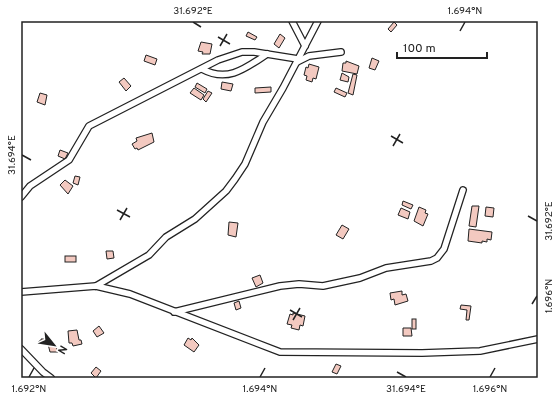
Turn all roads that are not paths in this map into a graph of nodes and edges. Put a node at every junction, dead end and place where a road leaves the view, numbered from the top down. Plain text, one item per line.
1 (292, 21) edge
2 (318, 21) edge
3 (305, 46) junction
4 (341, 52) dead end
5 (267, 54) junction
6 (298, 60) junction
7 (202, 69) junction
8 (463, 190) dead end
9 (21, 196) edge
10 (96, 286) junction
11 (21, 292) edge
12 (173, 312) junction
13 (538, 339) edge
14 (21, 349) edge
15 (51, 378) edge

1 - 3 street
2 - 3 street
3 - 6 street
4 - 6 street
5 - 6 street
5 - 7 street
5 - 7 street
6 - 10 street
7 - 9 street
8 - 12 street
10 - 11 street
10 - 12 street
12 - 13 street
14 - 15 street

